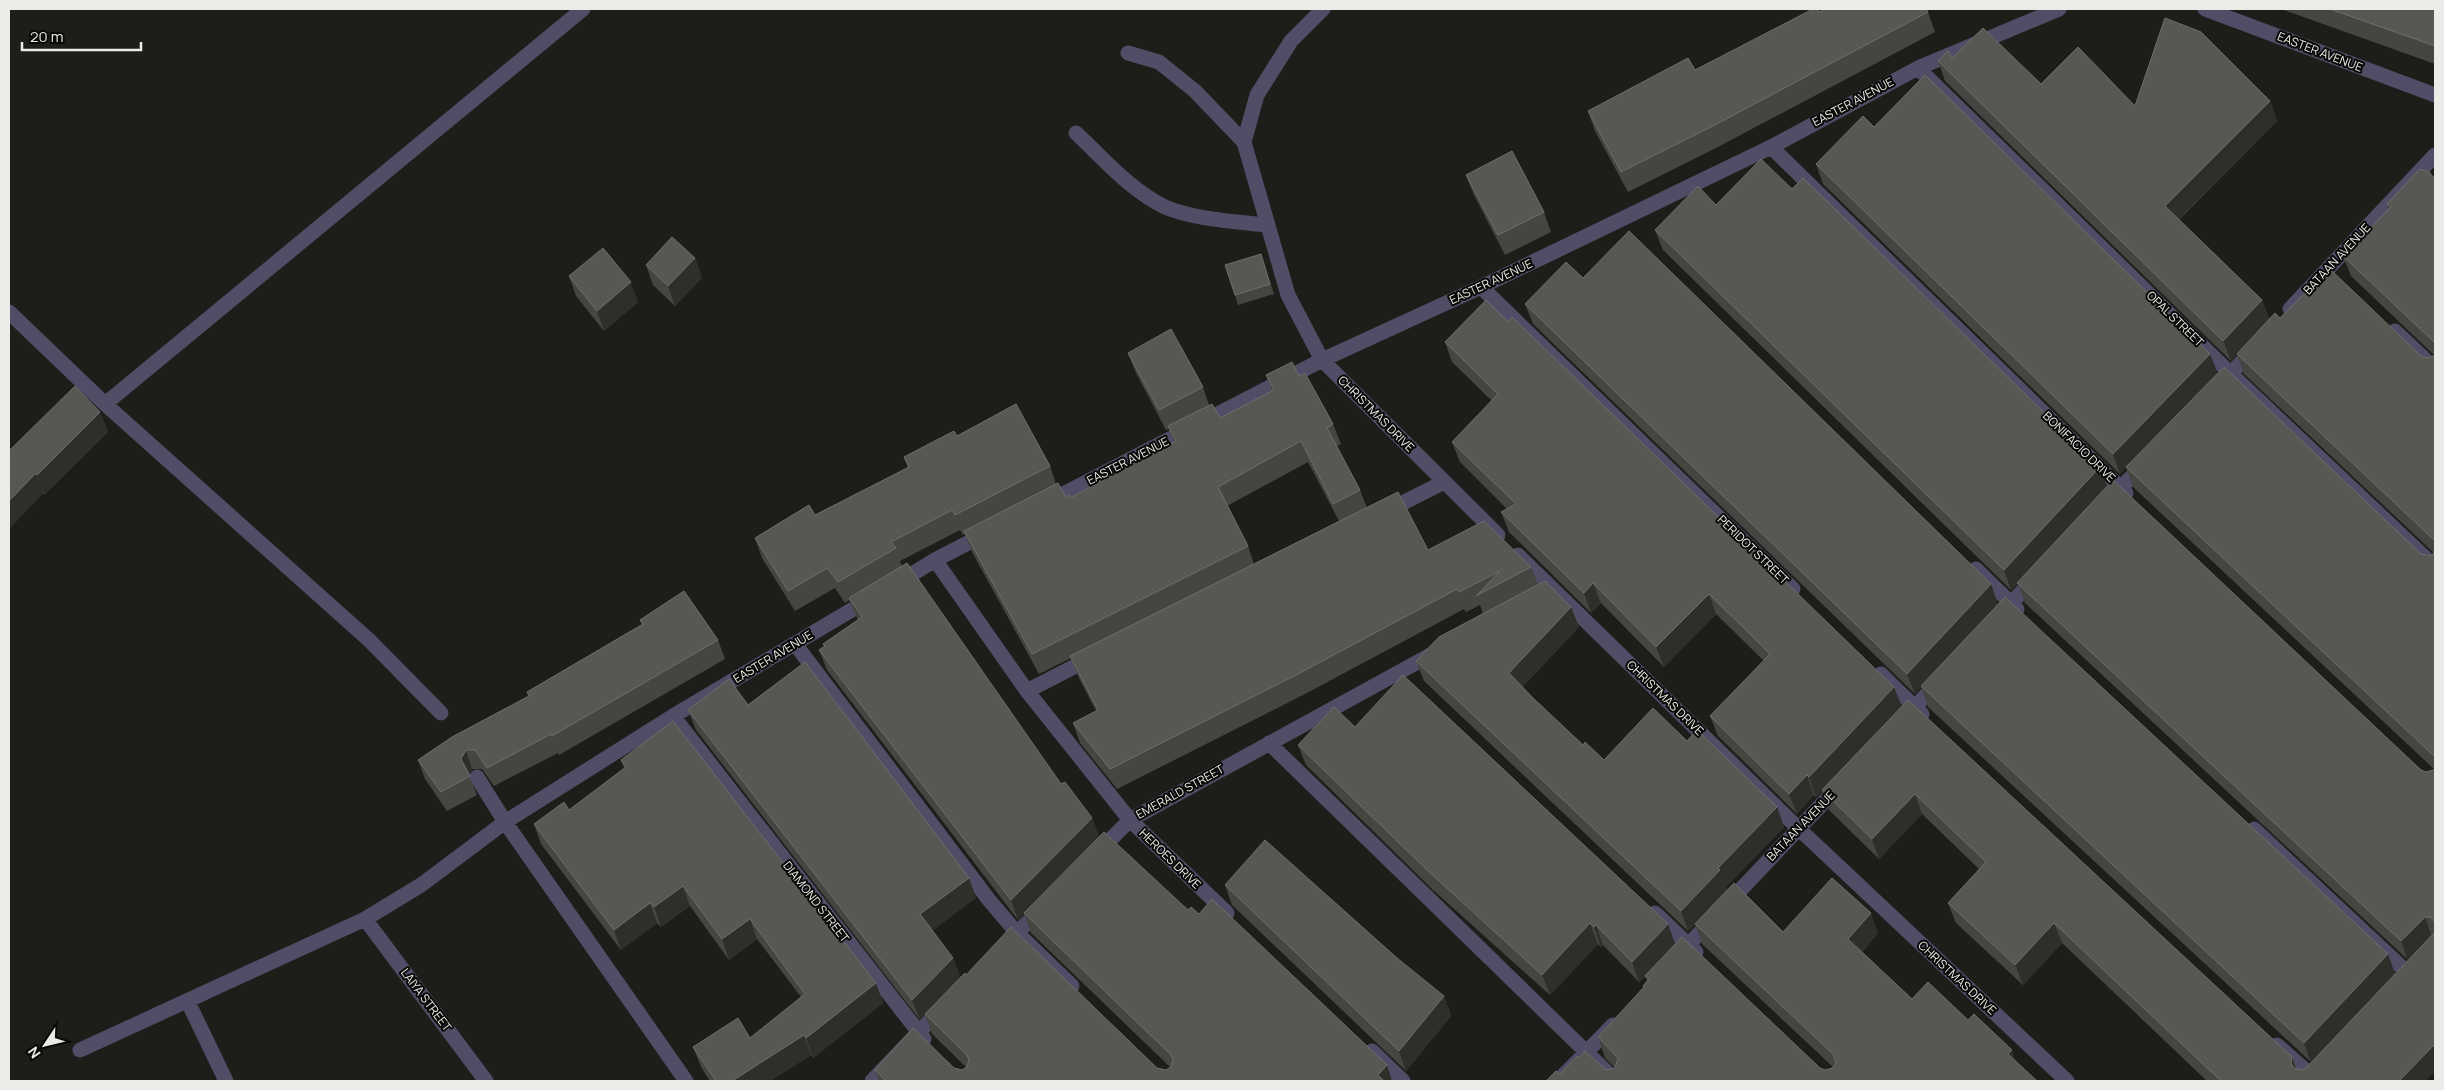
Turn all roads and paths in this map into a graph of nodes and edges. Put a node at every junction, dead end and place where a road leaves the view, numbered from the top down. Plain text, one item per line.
1 (583, 9) edge
2 (1323, 9) edge
3 (2059, 9) edge
4 (2205, 9) edge
5 (1128, 54) dead end
6 (1918, 68) junction
7 (2435, 95) edge
8 (1076, 133) dead end
9 (1244, 142) junction
10 (1771, 147) junction
11 (2435, 156) edge
12 (2422, 170) junction
13 (2435, 183) edge
14 (1619, 221) junction
15 (1267, 225) junction
16 (1633, 235) edge
17 (2329, 268) junction
18 (2343, 281) edge
19 (1482, 287) junction
20 (9, 312) edge
21 (2283, 317) edge
22 (2386, 322) edge
23 (2264, 338) edge
24 (1322, 360) junction
25 (2435, 369) edge
26 (2231, 374) junction
27 (2204, 402) edge
28 (105, 404) junction
29 (2155, 452) edge
30 (1444, 482) junction
31 (2120, 487) junction
32 (2135, 501) edge
33 (2100, 509) edge
34 (1031, 511) edge
35 (1373, 518) edge
36 (1004, 524) edge
37 (934, 560) junction
38 (1968, 562) edge
39 (2045, 567) edge
40 (2435, 567) edge
41 (1554, 590) junction
42 (1801, 597) edge
43 (1537, 599) edge
44 (2011, 603) junction
45 (2026, 617) edge
46 (1985, 631) edge
47 (795, 644) junction
48 (1451, 644) edge
49 (1107, 651) edge
50 (1872, 666) edge
51 (1399, 672) junction
52 (1947, 673) edge
53 (1414, 685) edge
54 (1027, 691) junction
55 (1915, 707) junction
56 (441, 713) dead end
57 (673, 716) junction
58 (1937, 727) edge
59 (1888, 736) edge
60 (1269, 743) junction
61 (1853, 771) edge
62 (477, 777) dead end
63 (2243, 819) edge
64 (1130, 820) junction
65 (505, 822) junction
66 (1798, 828) junction
67 (1087, 863) edge
68 (1052, 898) edge
69 (1645, 904) edge
70 (365, 919) junction
71 (1238, 923) edge
72 (1017, 933) junction
73 (1688, 945) junction
74 (990, 960) edge
75 (2422, 960) edge
76 (1710, 966) edge
77 (1668, 967) edge
78 (2410, 974) junction
79 (2396, 987) edge
80 (1080, 994) edge
81 (951, 1000) edge
82 (188, 1002) junction
83 (1620, 1018) edge
84 (918, 1033) junction
85 (2268, 1036) edge
86 (1360, 1040) edge
87 (932, 1047) edge
88 (80, 1050) dead end
89 (1586, 1054) junction
90 (2325, 1063) edge
91 (2310, 1079) edge
92 (226, 1081) edge
93 (486, 1081) edge
94 (686, 1081) edge
95 (872, 1081) edge
96 (1403, 1081) edge
97 (1558, 1081) edge
98 (1616, 1081) edge
99 (2067, 1081) edge

1 - 28 street
2 - 9 street
3 - 6 street, EASTER AVENUE
4 - 7 street, EASTER AVENUE
5 - 9 street
6 - 10 street, EASTER AVENUE
6 - 26 street, OPAL STREET
8 - 15 street
9 - 15 street, CHRISTMAS DRIVE
10 - 14 street, EASTER AVENUE
10 - 31 street, BONIFACIO DRIVE
11 - 12 street, BATAAN AVENUE
12 - 13 street
12 - 17 street, BATAAN AVENUE
14 - 16 street
14 - 19 street, EASTER AVENUE
15 - 24 street, CHRISTMAS DRIVE
17 - 18 street
17 - 21 street, BATAAN AVENUE
19 - 24 street, EASTER AVENUE
19 - 42 street, PERIDOT STREET
20 - 28 street
22 - 25 street
23 - 26 street
24 - 30 street, CHRISTMAS DRIVE
24 - 34 street, EASTER AVENUE
26 - 27 street
26 - 40 street, OPAL STREET
28 - 56 street
29 - 31 street
30 - 35 street
30 - 41 street, CHRISTMAS DRIVE
31 - 32 street, BONIFACIO DRIVE
31 - 33 street
36 - 37 street, EASTER AVENUE
37 - 47 street, EASTER AVENUE
37 - 54 street, HEROES DRIVE
38 - 44 street
39 - 44 street
41 - 43 street
41 - 66 street, CHRISTMAS DRIVE
44 - 45 street
44 - 46 street
47 - 57 street, EASTER AVENUE
47 - 72 street
48 - 51 street, EMERALD STREET
49 - 54 street
50 - 55 street
51 - 53 street
51 - 60 street, EMERALD STREET
52 - 55 street
54 - 64 street, HEROES DRIVE
55 - 58 street
55 - 59 street
57 - 65 street, EASTER AVENUE
57 - 84 street, DIAMOND STREET
60 - 64 street, EMERALD STREET
60 - 89 street
61 - 66 street, BATAAN AVENUE
62 - 65 street
63 - 78 street
64 - 67 street, EMERALD STREET
64 - 71 street, HEROES DRIVE
65 - 70 street, EASTER AVENUE
65 - 94 street
66 - 73 street, BATAAN AVENUE
66 - 99 street, CHRISTMAS DRIVE
68 - 72 street
69 - 73 street
70 - 82 street, EASTER AVENUE
70 - 93 street, LAIYA STREET
72 - 74 street
72 - 80 street
73 - 76 street
73 - 77 street, BATAAN AVENUE
75 - 78 street
78 - 79 street
81 - 84 street
82 - 88 street, EASTER AVENUE
82 - 92 street
83 - 89 street
84 - 87 street, DIAMOND STREET
84 - 95 street
85 - 91 street
86 - 96 street
89 - 97 street
89 - 98 street
90 - 91 street

